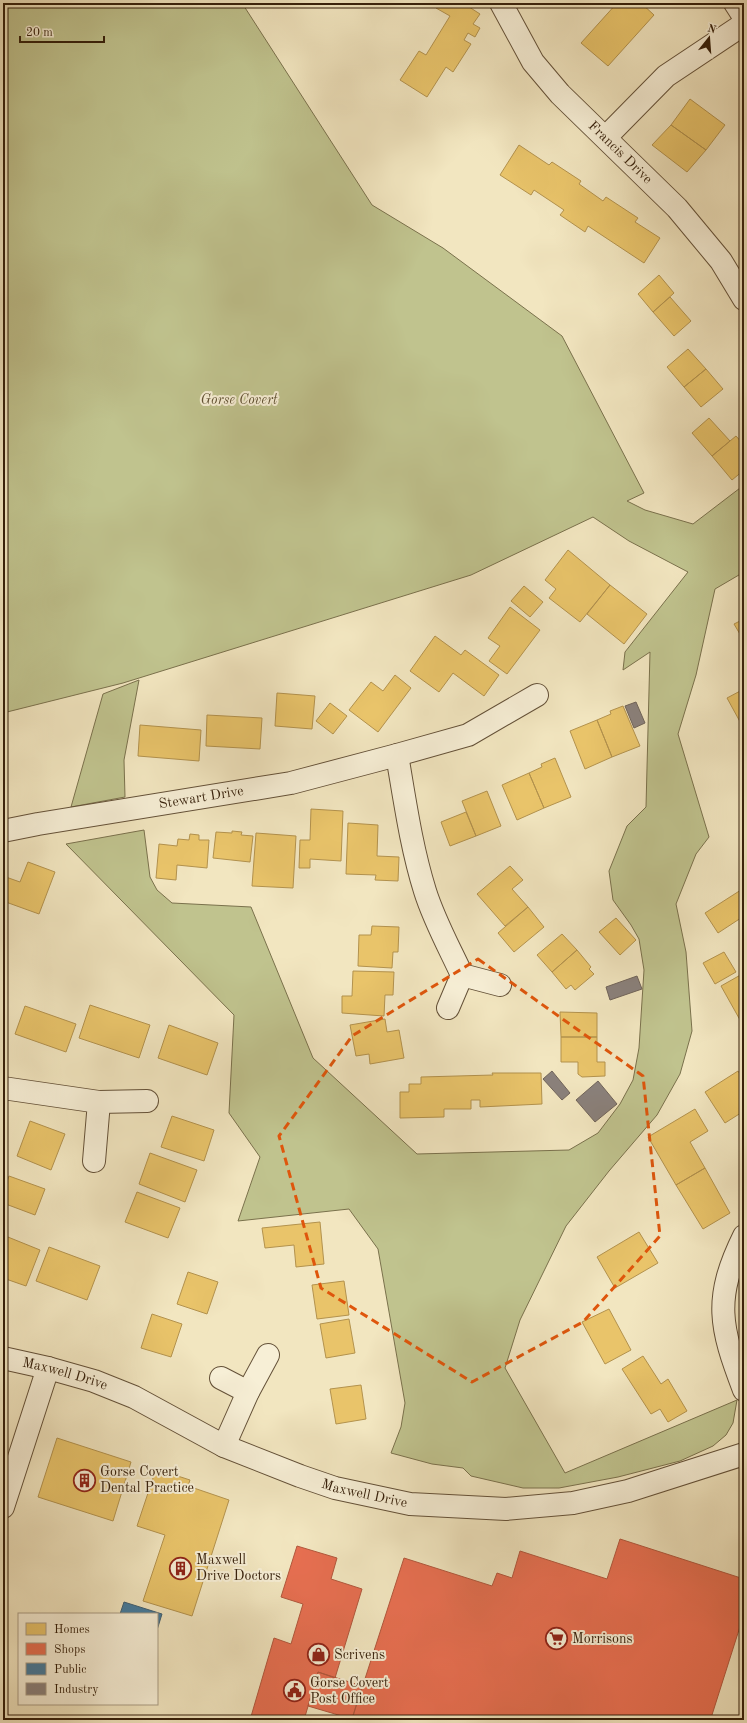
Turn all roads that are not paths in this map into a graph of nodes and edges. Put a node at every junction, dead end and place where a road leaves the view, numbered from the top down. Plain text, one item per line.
1 (501, 3) edge
2 (735, 3) edge
3 (744, 17) edge
4 (744, 24) edge
5 (606, 137) junction
6 (744, 298) edge
7 (537, 695) dead end
8 (397, 755) junction
9 (3, 831) edge
10 (462, 974) junction
11 (500, 985) dead end
12 (448, 1008) dead end
13 (3, 1088) edge
14 (147, 1101) dead end
15 (99, 1102) junction
16 (94, 1162) dead end
17 (744, 1236) edge
18 (268, 1355) dead end
19 (3, 1358) edge
20 (48, 1368) junction
21 (221, 1378) dead end
22 (744, 1390) edge
23 (248, 1392) junction
24 (224, 1446) junction
25 (744, 1454) edge
26 (3, 1507) edge

1 - 5 street, Francis Drive
2 - 3 street
4 - 5 street
5 - 6 street, Francis Drive
7 - 8 street, Stewart Drive
8 - 9 street, Stewart Drive
8 - 10 street
10 - 11 street
10 - 12 street
13 - 15 street
14 - 15 street
15 - 16 street
17 - 22 street
18 - 23 street
19 - 20 street, Maxwell Drive
20 - 24 street, Maxwell Drive
20 - 26 street
21 - 23 street
23 - 24 street
24 - 25 street, Maxwell Drive

